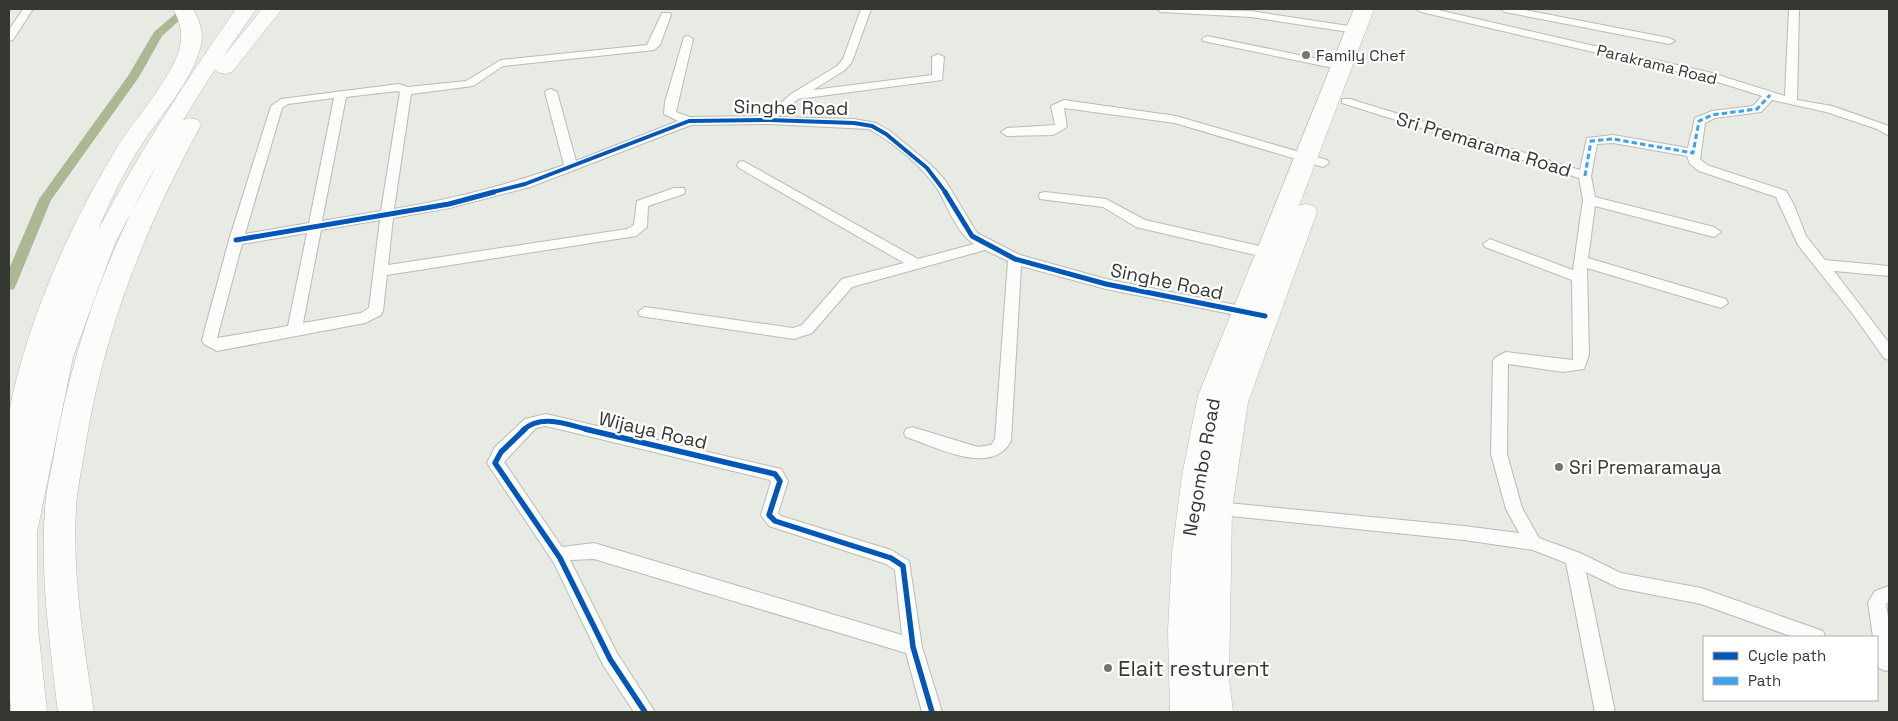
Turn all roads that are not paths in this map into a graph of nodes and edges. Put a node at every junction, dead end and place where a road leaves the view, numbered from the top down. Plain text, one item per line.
1 (28, 9) edge
2 (246, 9) edge
3 (267, 9) edge
4 (272, 9) edge
5 (866, 9) edge
6 (1161, 9) edge
7 (1380, 9) edge
8 (1421, 9) edge
9 (1505, 9) edge
10 (1794, 9) edge
11 (186, 13) edge
12 (666, 15) dead end
13 (1360, 19) edge
14 (9, 38) edge
15 (688, 39) dead end
16 (1207, 39) dead end
17 (1669, 41) dead end
18 (938, 57) dead end
19 (1342, 67) junction
20 (219, 75) junction
21 (406, 91) junction
22 (551, 92) dead end
23 (341, 94) junction
24 (1770, 95) junction
25 (795, 96) junction
26 (1346, 101) junction
27 (1791, 102) junction
28 (1889, 116) edge
29 (769, 120) junction
30 (689, 121) junction
31 (1885, 129) edge
32 (1007, 132) dead end
33 (1693, 153) junction
34 (1314, 160) junction
35 (744, 165) dead end
36 (571, 167) junction
37 (1585, 176) junction
38 (679, 191) dead end
39 (1045, 196) dead end
40 (1589, 200) junction
41 (387, 213) junction
42 (313, 226) junction
43 (1714, 232) dead end
44 (236, 240) junction
45 (1490, 244) dead end
46 (986, 245) junction
47 (1268, 253) junction
48 (1015, 259) junction
49 (1581, 260) junction
50 (917, 264) junction
51 (1823, 265) junction
52 (381, 271) junction
53 (1889, 271) edge
54 (1579, 277) junction
55 (1721, 304) dead end
56 (645, 312) dead end
57 (1255, 314) junction
58 (294, 330) junction
59 (1889, 354) edge
60 (912, 433) dead end
61 (1217, 509) junction
62 (21, 532) junction
63 (1533, 542) junction
64 (560, 558) junction
65 (1574, 558) junction
66 (1889, 594) edge
67 (1813, 636) edge
68 (913, 647) junction
69 (1884, 662) edge
70 (29, 712) edge
71 (76, 712) edge
72 (645, 712) edge
73 (932, 712) edge
74 (1188, 712) edge
75 (1215, 712) edge
76 (1605, 712) edge

1 - 14 street
2 - 62 highway
3 - 20 highway
4 - 20 highway
5 - 25 street
6 - 13 street
7 - 26 highway, Negombo Road
8 - 24 street, Parakrama Road
9 - 17 street
10 - 27 street
11 - 62 highway
12 - 21 street
13 - 19 highway, Negombo Road
15 - 30 street
16 - 19 street
18 - 25 street
19 - 34 highway, Negombo Road
20 - 71 highway
21 - 23 street
21 - 41 street
22 - 36 street
23 - 42 street
23 - 44 street
24 - 27 street, Parakrama Road
24 - 33 street
25 - 29 street
26 - 34 highway, Negombo Road
26 - 37 street, Sri Premarama Road
27 - 31 street, Parakrama Road
28 - 31 street
29 - 30 street, Singhe Road
29 - 46 street, Singhe Road
30 - 36 street, Singhe Road
32 - 34 street
33 - 37 street
33 - 51 street
34 - 47 highway, Negombo Road
34 - 57 highway, Negombo Road
35 - 50 street
36 - 41 street, Singhe Road
37 - 40 street, Sri Premarama Road
38 - 52 street
39 - 47 street
40 - 43 street
40 - 49 street, Sri Premarama Road
41 - 42 street, Singhe Road
41 - 52 street
42 - 44 street, Singhe Road
42 - 58 street
44 - 58 street
45 - 54 street
46 - 48 street, Singhe Road
46 - 50 street
47 - 57 highway, Negombo Road
48 - 57 street, Singhe Road
48 - 60 street
49 - 54 street, Sri Premarama Road
49 - 55 street
50 - 56 street
51 - 53 street
51 - 59 street
52 - 58 street
54 - 63 street, Sri Premarama Road
57 - 61 highway, Negombo Road
57 - 74 highway, Negombo Road
61 - 63 street
61 - 75 highway, Negombo Road
62 - 70 highway
63 - 65 street
64 - 68 street
64 - 68 street, Wijaya Road
64 - 72 street, Wijaya Road
65 - 67 street
65 - 76 street
66 - 69 street
68 - 73 street, Wijaya Road

